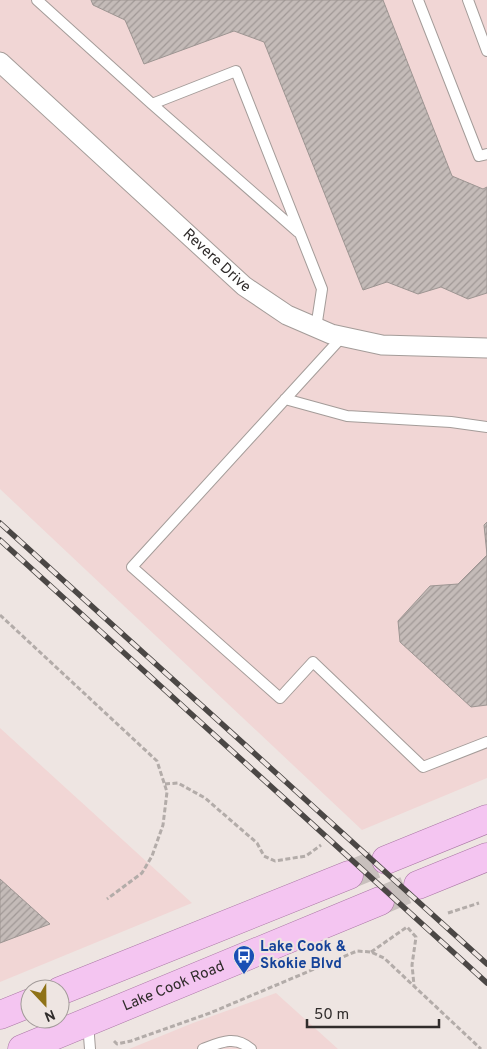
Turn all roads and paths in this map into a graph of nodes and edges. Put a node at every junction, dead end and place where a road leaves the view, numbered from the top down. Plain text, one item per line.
1 (38, 0) edge
2 (418, 0) edge
3 (468, 0) edge
4 (487, 51) edge
5 (0, 62) edge
6 (152, 104) junction
7 (487, 154) edge
8 (300, 235) junction
9 (316, 328) junction
10 (342, 336) junction
11 (487, 348) edge
12 (285, 399) junction
13 (487, 427) edge
14 (0, 615) edge
15 (487, 742) edge
16 (164, 784) junction
17 (487, 819) edge
18 (321, 845) dead end
19 (487, 857) edge
20 (386, 860) tunnel mouth
21 (349, 875) tunnel mouth
22 (418, 885) tunnel mouth
23 (107, 898) dead end
24 (380, 901) tunnel mouth
25 (479, 903) dead end
26 (448, 913) dead end
27 (371, 952) junction
28 (414, 986) junction
29 (70, 987) edge
30 (20, 1007) edge
31 (0, 1015) edge
32 (88, 1022) junction
33 (114, 1041) dead end
34 (37, 1047) edge
35 (90, 1049) edge
36 (204, 1049) edge
37 (250, 1049) edge
38 (481, 1049) edge

1 - 6 lane
2 - 7 lane
3 - 4 lane
5 - 9 street, Revere Drive
6 - 8 lane
6 - 8 lane
8 - 9 lane
9 - 10 street, Revere Drive
10 - 11 street, Revere Drive
10 - 12 lane
12 - 13 lane
12 - 15 lane
14 - 16 path
16 - 18 path
16 - 23 path
17 - 20 main road
19 - 22 main road
21 - 29 main road
24 - 32 main road, Lake Cook Road
25 - 26 path
27 - 28 path
27 - 28 path
27 - 33 path
28 - 38 path
30 - 31 main road
32 - 34 main road, Lake Cook Road
32 - 35 lane
36 - 37 lane

